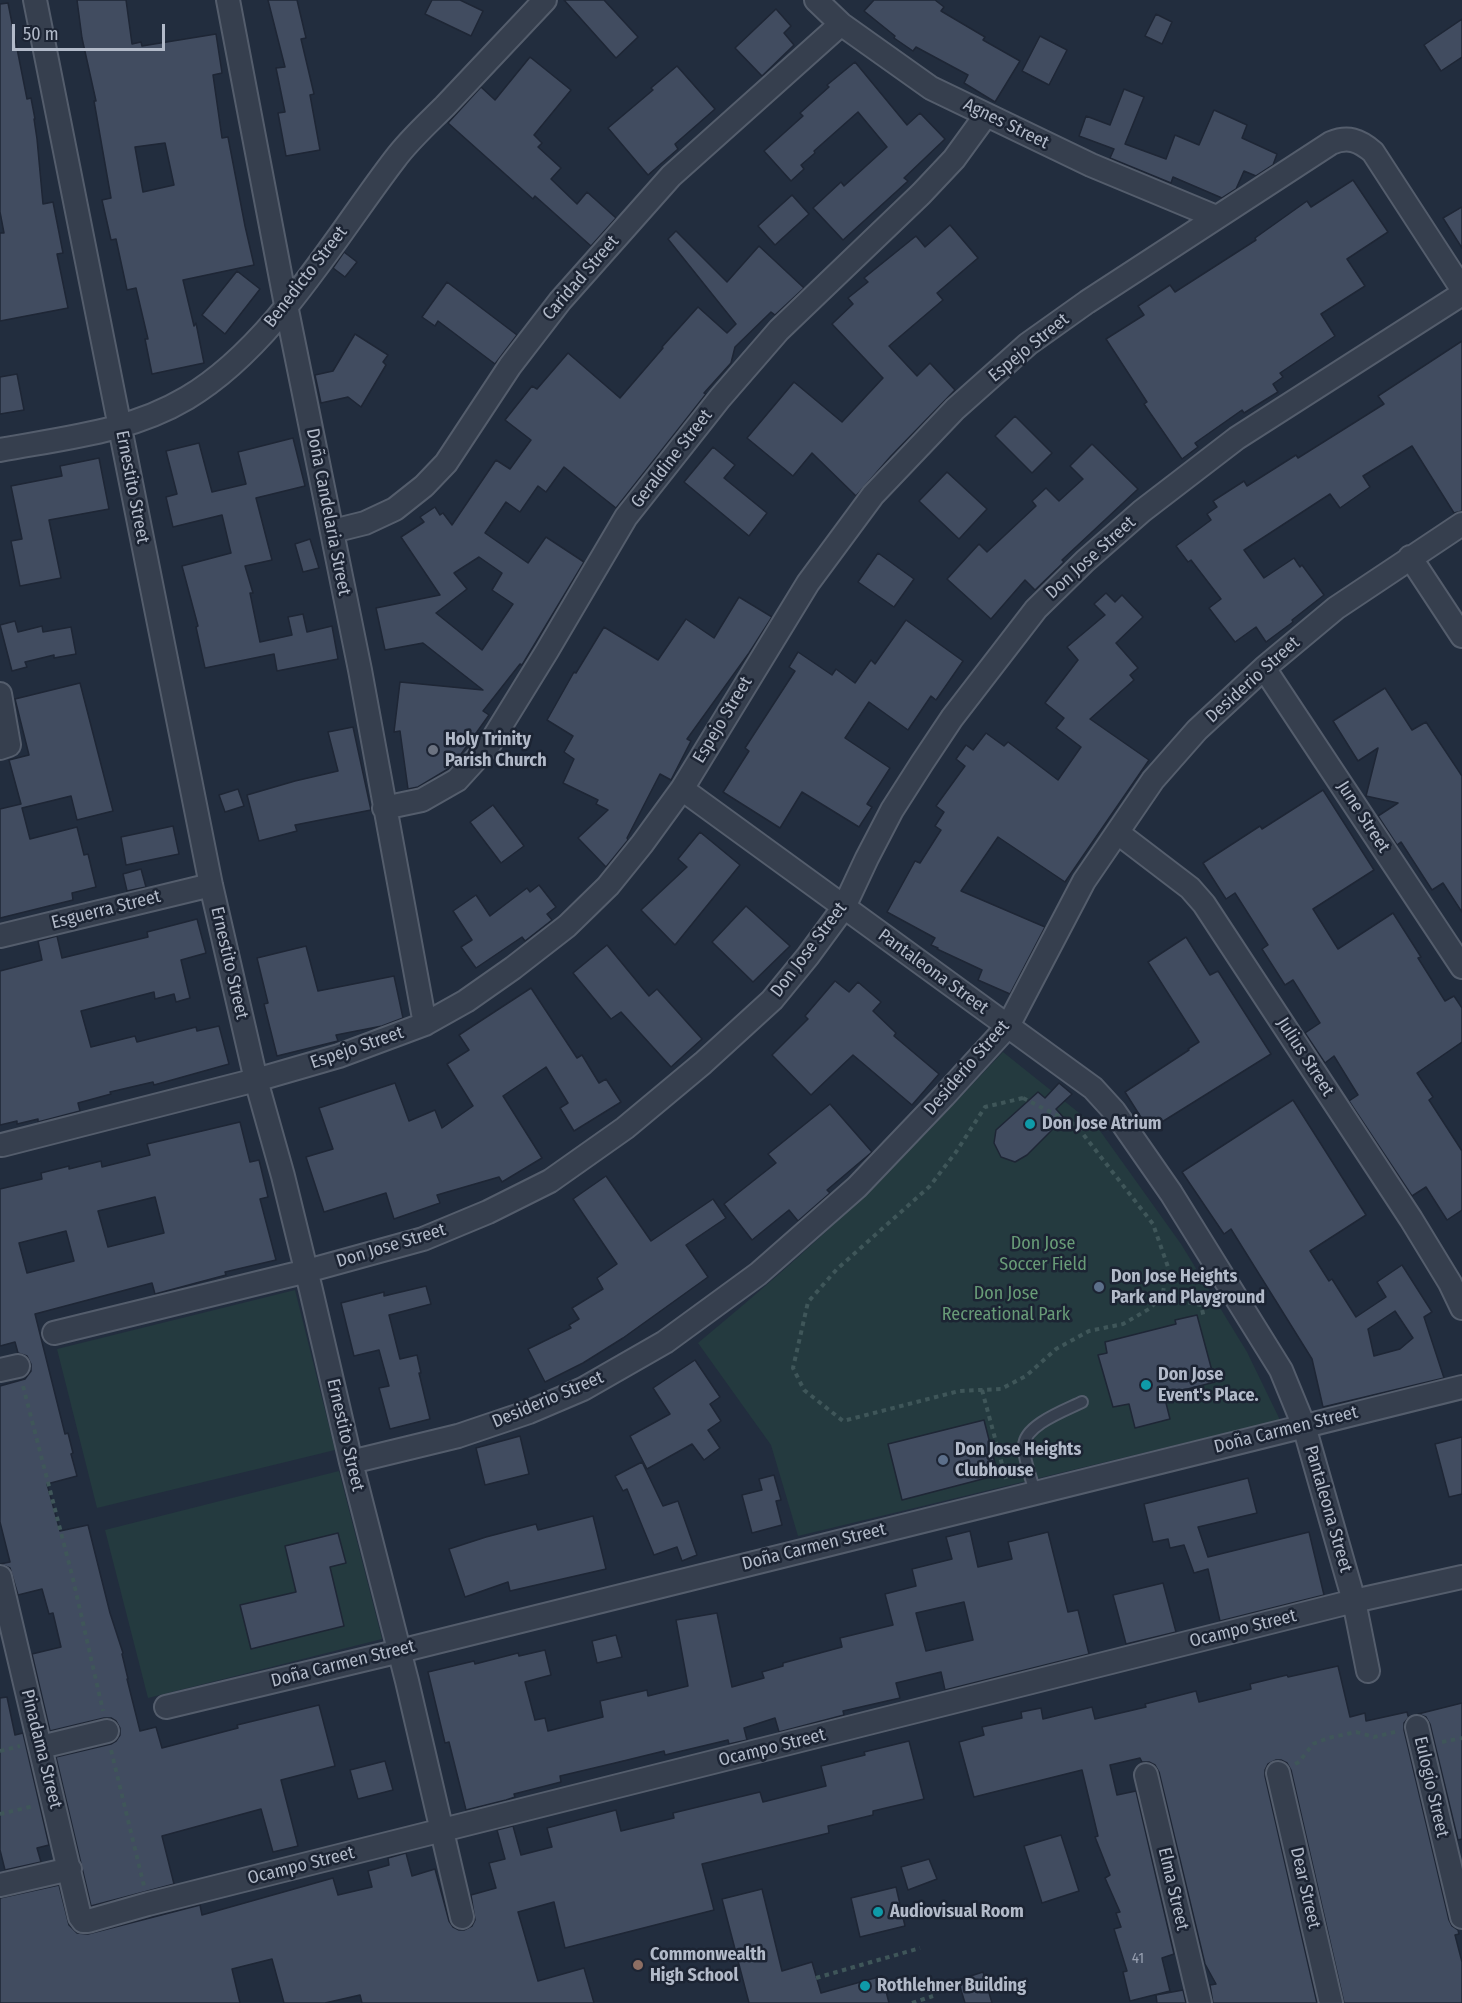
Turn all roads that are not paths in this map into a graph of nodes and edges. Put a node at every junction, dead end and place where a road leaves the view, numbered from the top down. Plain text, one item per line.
1 (35, 0) edge
2 (228, 0) edge
3 (545, 0) edge
4 (816, 0) edge
5 (841, 24) junction
6 (986, 115) junction
7 (1216, 217) junction
8 (1462, 292) edge
9 (286, 305) junction
10 (120, 428) junction
11 (0, 450) edge
12 (1462, 524) edge
13 (333, 531) junction
14 (1410, 557) junction
15 (1462, 636) edge
16 (1264, 668) junction
17 (0, 694) edge
18 (5, 747) edge
19 (682, 789) junction
20 (384, 808) junction
21 (1118, 833) junction
22 (211, 885) junction
23 (844, 907) junction
24 (0, 936) edge
25 (1462, 967) edge
26 (425, 1024) junction
27 (1008, 1026) junction
28 (256, 1080) junction
29 (2, 1145) dead end
30 (306, 1271) junction
31 (1462, 1308) edge
32 (54, 1333) dead end
33 (1462, 1387) edge
34 (1082, 1402) dead end
35 (1304, 1426) junction
36 (351, 1462) junction
37 (1035, 1492) junction
38 (0, 1576) edge
39 (1462, 1577) edge
40 (1354, 1601) junction
41 (400, 1651) junction
42 (1368, 1671) dead end
43 (166, 1707) dead end
44 (1417, 1727) road end
45 (107, 1731) road end
46 (41, 1747) junction
47 (1278, 1773) road end
48 (1146, 1775) dead end
49 (442, 1831) junction
50 (70, 1869) junction
51 (0, 1885) edge
52 (462, 1917) dead end
53 (1462, 1917) edge
54 (83, 1921) joint
55 (1200, 2003) edge
56 (1331, 2003) edge

1 - 10 street, Ernestito Street
2 - 9 street, Doña Candelaria Street
3 - 9 street, Benedicto Street
4 - 5 street, Agnes Street
5 - 6 street, Agnes Street
5 - 13 street, Caridad Street
6 - 7 street, Agnes Street
6 - 20 street, Geraldine Street
7 - 8 street, Espejo Street
7 - 19 street, Espejo Street
8 - 23 street, Don Jose Street
9 - 10 street, Benedicto Street
9 - 13 street, Doña Candelaria Street
10 - 11 street, Benedicto Street
10 - 22 street, Ernestito Street
12 - 14 street, Desiderio Street
13 - 20 street, Doña Candelaria Street
14 - 15 street
14 - 16 street, Desiderio Street
16 - 21 street, Desiderio Street
16 - 25 street, June Street
17 - 18 street
19 - 23 street, Pantaleona Street
19 - 26 street, Espejo Street
20 - 26 street, Doña Candelaria Street
21 - 27 street, Desiderio Street
21 - 31 street, Julius Street
22 - 24 street, Esguerra Street
22 - 28 street, Ernestito Street
23 - 27 street, Pantaleona Street
23 - 30 street, Don Jose Street
26 - 28 street, Espejo Street
27 - 35 street, Pantaleona Street
27 - 36 street, Desiderio Street
28 - 29 street, Espejo Street
28 - 30 street, Ernestito Street
30 - 32 street, Don Jose Street
30 - 36 street, Ernestito Street
33 - 35 street, Doña Carmen Street
34 - 37 lane
35 - 37 street, Doña Carmen Street
35 - 40 street, Pantaleona Street
36 - 41 street, Ernestito Street
37 - 41 street, Doña Carmen Street
38 - 46 street, Pinadama Street
39 - 40 street, Ocampo Street
40 - 42 street, Pantaleona Street
40 - 49 street, Ocampo Street
41 - 43 street, Doña Carmen Street
41 - 49 street, Ernestito Street
44 - 53 street, Eulogio Street
45 - 46 street
46 - 50 street, Pinadama Street
47 - 56 street, Dear Street
48 - 55 street, Elma Street
49 - 52 street, Ernestito Street
49 - 54 street, Ocampo Street
50 - 51 street
50 - 54 street, Pinadama Street

